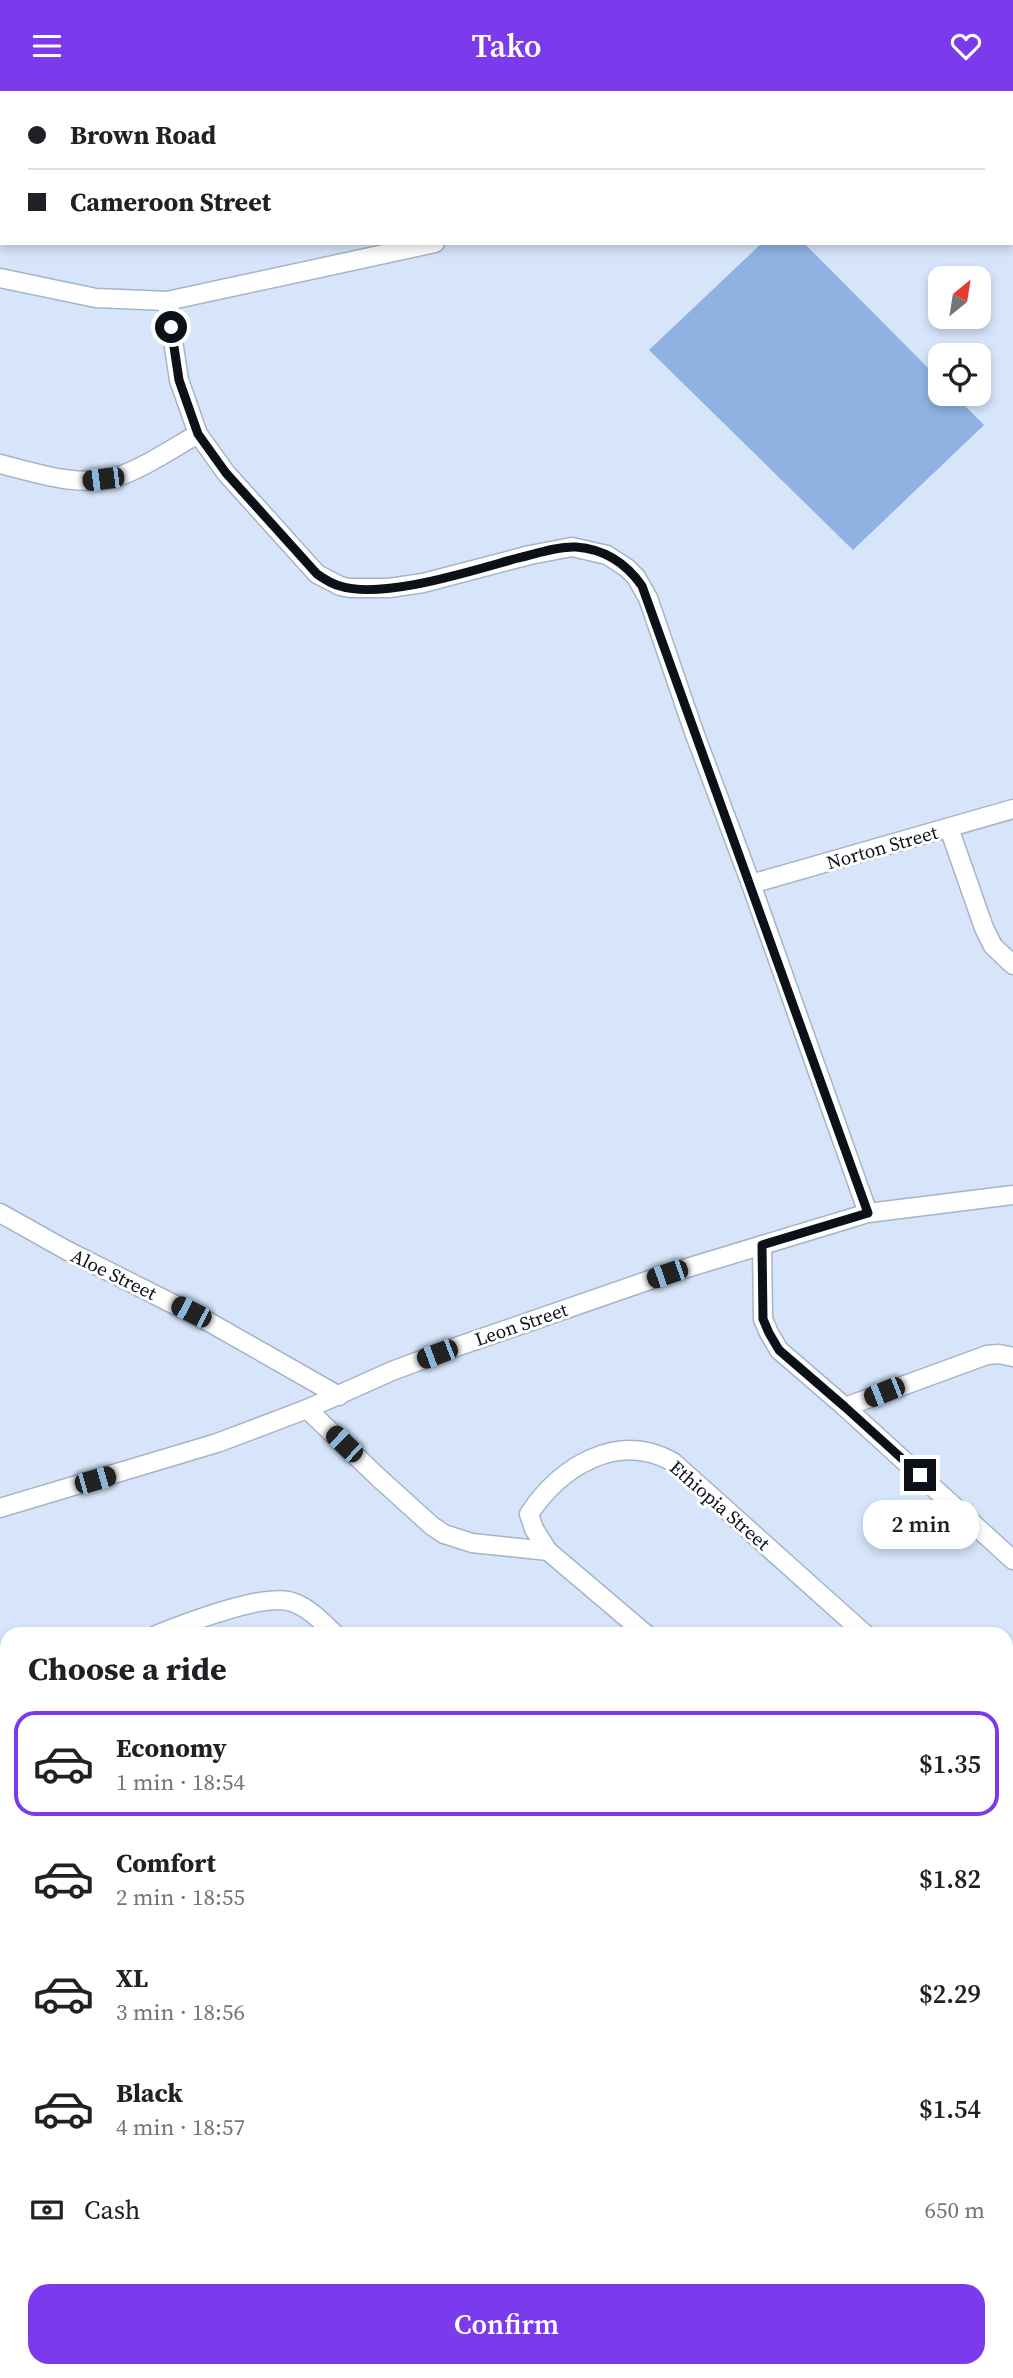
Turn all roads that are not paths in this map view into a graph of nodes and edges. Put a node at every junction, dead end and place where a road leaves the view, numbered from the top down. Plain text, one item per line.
1 (426, 245) edge
2 (0, 278) edge
3 (167, 301) junction
4 (198, 434) junction
5 (0, 464) edge
6 (1013, 809) edge
7 (949, 828) junction
8 (751, 884) junction
9 (1013, 965) edge
10 (1013, 1195) edge
11 (0, 1213) edge
12 (868, 1213) junction
13 (762, 1245) junction
14 (1013, 1357) edge
15 (339, 1396) junction
16 (845, 1407) junction
17 (307, 1409) junction
18 (0, 1508) edge
19 (548, 1551) junction
20 (1013, 1560) edge
21 (176, 1627) edge
22 (327, 1627) edge
23 (638, 1627) edge
24 (857, 1627) edge

1 - 3 street
2 - 3 street
3 - 4 street
4 - 5 street
4 - 8 street
6 - 7 street, Norton Street
7 - 8 street, Norton Street
7 - 9 street
8 - 12 street
10 - 12 street, Leon Street
11 - 15 street, Aloe Street
12 - 13 street, Leon Street
13 - 15 street, Leon Street
13 - 16 street
14 - 16 street
15 - 17 street, Leon Street
16 - 20 street
17 - 18 street, Leon Street
17 - 19 street
19 - 23 street, Ethiopia Street
19 - 24 street, Ethiopia Street
21 - 22 street

